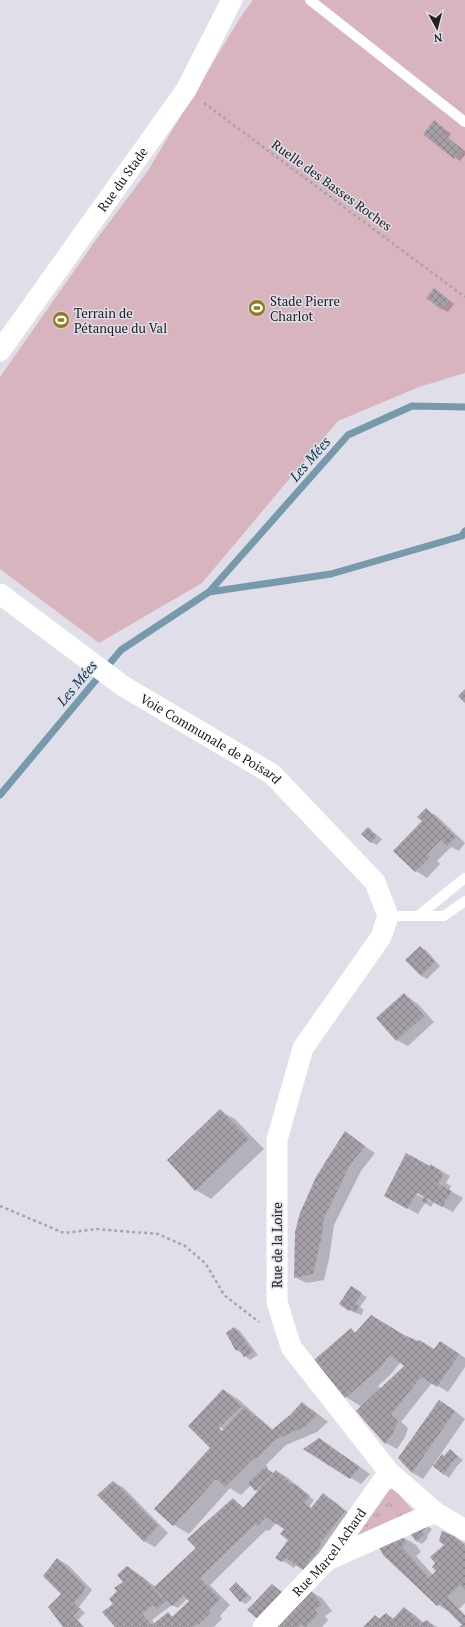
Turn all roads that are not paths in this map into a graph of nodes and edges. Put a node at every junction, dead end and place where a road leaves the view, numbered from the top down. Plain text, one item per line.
1 (232, 0) edge
2 (310, 0) edge
3 (465, 122) edge
4 (0, 351) edge
5 (0, 594) edge
6 (465, 878) edge
7 (465, 901) edge
8 (388, 916) junction
9 (418, 916) junction
10 (389, 1472) junction
11 (435, 1512) junction
12 (465, 1530) edge
13 (328, 1560) junction
14 (263, 1627) edge

1 - 4 street, Rue du Stade
2 - 3 lane
5 - 8 street, Voie Communale de Poisard
6 - 9 lane
7 - 9 lane
8 - 9 lane
8 - 10 street, Rue de la Loire
10 - 11 street, Rue de la Loire
10 - 13 street, Rue Marcel Achard
11 - 12 street, Rue de la Loire
11 - 13 street
13 - 14 street, Rue Marcel Achard

